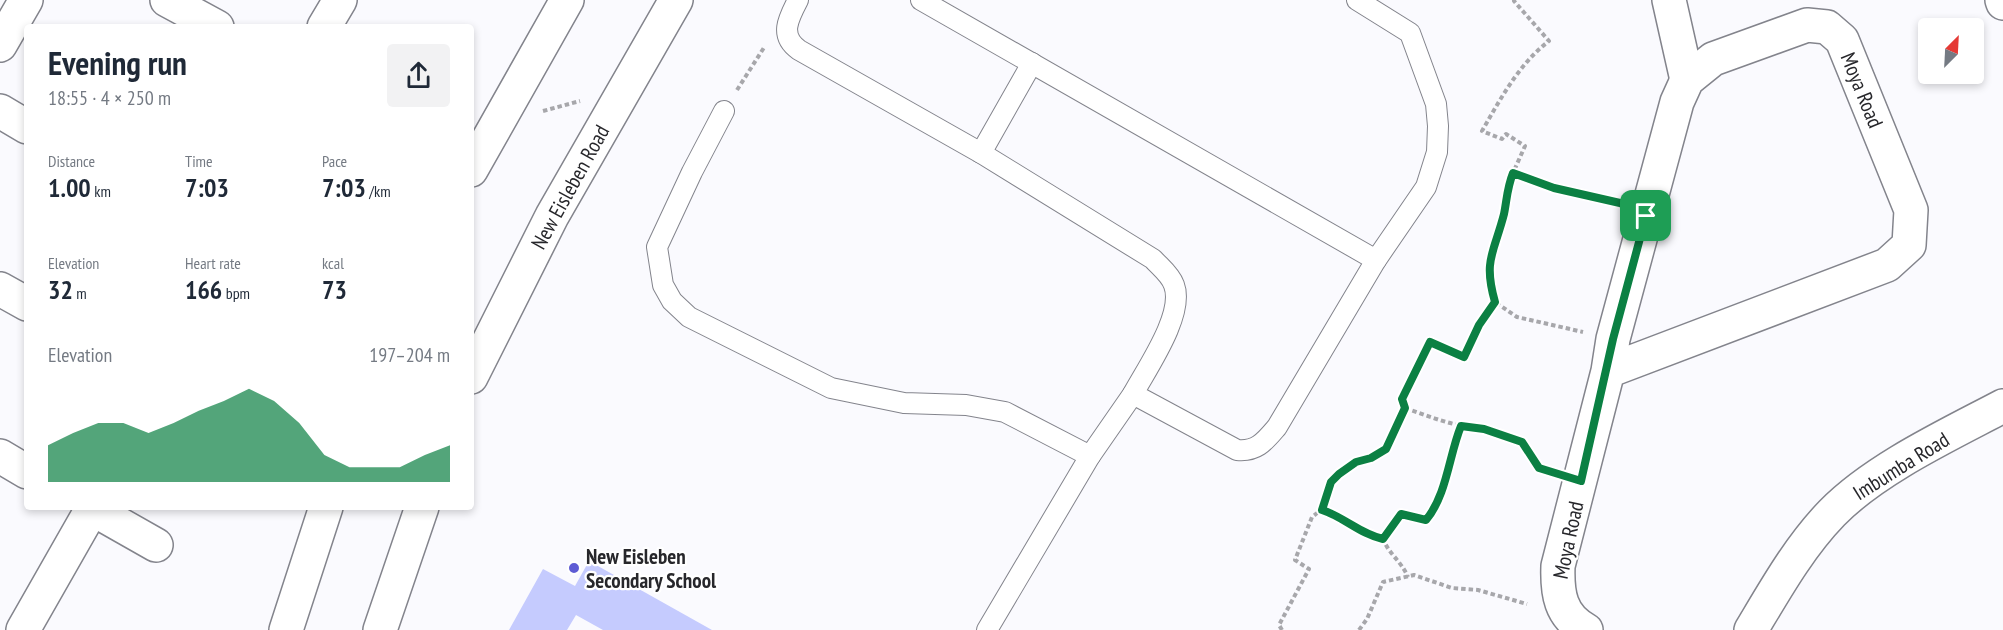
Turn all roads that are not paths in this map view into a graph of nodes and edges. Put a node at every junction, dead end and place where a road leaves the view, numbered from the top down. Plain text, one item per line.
1 (26, 0) edge
2 (168, 0) edge
3 (339, 0) edge
4 (567, 0) edge
5 (676, 0) edge
6 (798, 0) edge
7 (921, 0) edge
8 (1669, 0) edge
9 (1366, 2) edge
10 (212, 24) edge
11 (326, 24) edge
12 (0, 45) edge
13 (1032, 63) junction
14 (1687, 80) junction
15 (0, 111) edge
16 (724, 111) road end
17 (24, 125) edge
18 (981, 153) junction
19 (474, 165) edge
20 (1376, 260) junction
21 (0, 289) edge
22 (24, 302) edge
23 (474, 371) edge
24 (1608, 371) junction
25 (1133, 394) junction
26 (2003, 406) edge
27 (0, 456) edge
28 (1090, 456) junction
29 (24, 470) edge
30 (91, 510) edge
31 (95, 510) edge
32 (325, 510) edge
33 (421, 510) edge
34 (156, 545) dead end
35 (1575, 620) edge
36 (0, 626) edge
37 (6, 630) edge
38 (23, 630) edge
39 (285, 630) edge
40 (380, 630) edge
41 (987, 630) edge
42 (1750, 630) edge

1 - 12 street
2 - 10 street
3 - 11 street
4 - 19 street
5 - 23 street, New Eisleben Road
6 - 18 lane
7 - 13 lane
8 - 14 street
9 - 20 lane
13 - 18 lane
13 - 20 lane
14 - 24 street, Moya Road
14 - 24 street, Moya Road
15 - 17 street
16 - 28 lane
18 - 25 lane
20 - 25 lane
21 - 22 street
24 - 35 street, Moya Road
25 - 28 lane
26 - 42 street, Imbumba Road
27 - 29 street
28 - 41 lane
30 - 38 street
31 - 34 street
32 - 39 street
33 - 40 street
36 - 37 street

